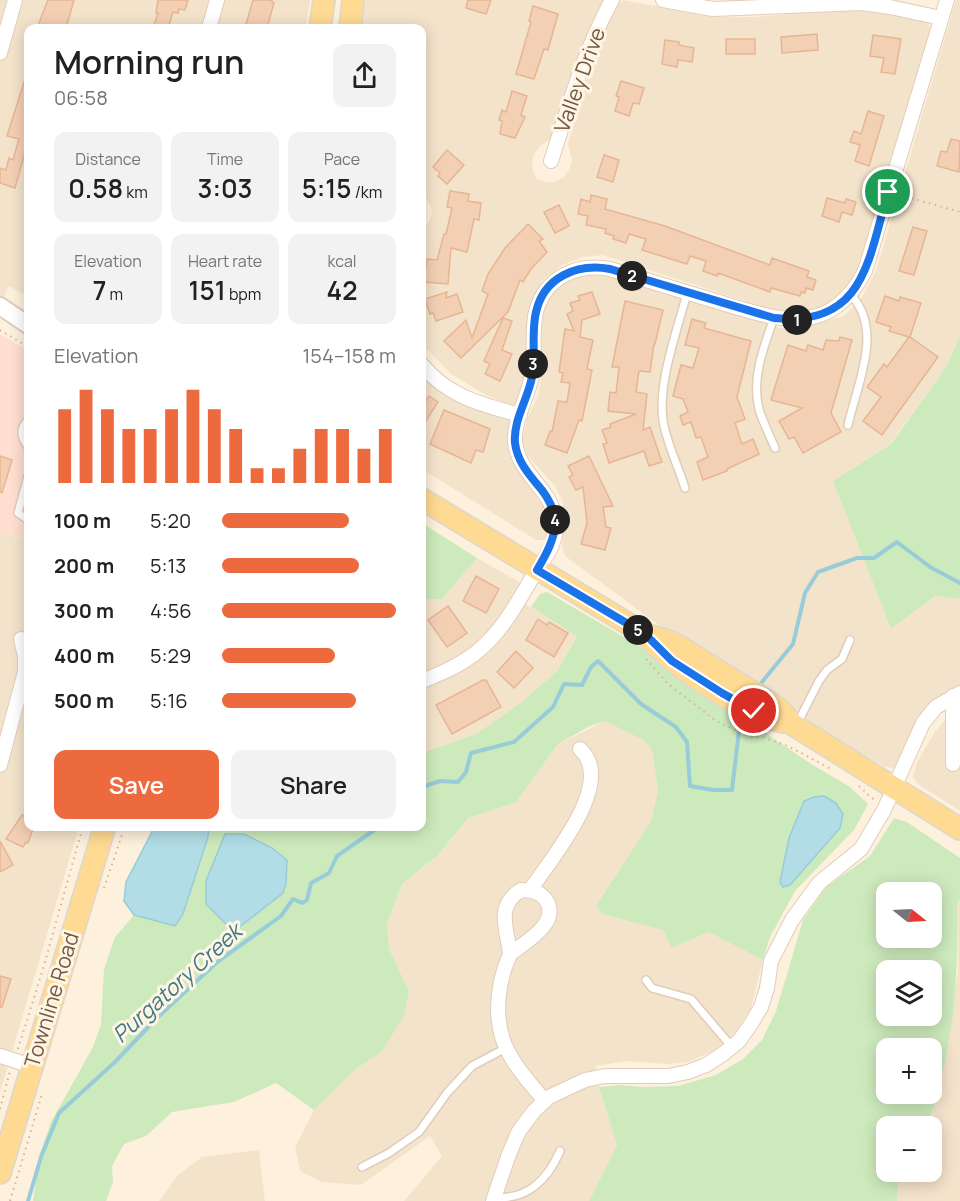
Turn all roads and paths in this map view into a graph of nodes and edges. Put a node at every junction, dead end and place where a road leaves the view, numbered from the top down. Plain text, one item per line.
1 (15, 0) edge
2 (217, 0) edge
3 (324, 0) edge
4 (353, 0) edge
5 (612, 0) edge
6 (663, 0) edge
7 (946, 0) edge
8 (941, 18) junction
9 (210, 24) edge
10 (321, 24) edge
11 (350, 24) edge
12 (0, 53) edge
13 (551, 161) dead end
14 (888, 192) junction
15 (960, 212) edge
16 (687, 293) junction
17 (851, 295) junction
18 (0, 306) edge
19 (774, 318) junction
20 (24, 322) edge
21 (0, 330) edge
22 (24, 344) edge
23 (426, 370) edge
24 (520, 415) junction
25 (848, 425) dead end
26 (24, 426) edge
27 (24, 441) edge
28 (775, 448) dead end
29 (685, 488) dead end
30 (24, 491) edge
31 (426, 501) edge
32 (24, 517) edge
33 (537, 570) junction
34 (21, 639) dead end
35 (850, 640) dead end
36 (645, 657) dead end
37 (24, 659) edge
38 (24, 679) edge
39 (426, 679) edge
40 (956, 694) edge
41 (794, 725) junction
42 (580, 749) dead end
43 (953, 764) dead end
44 (0, 765) edge
45 (831, 769) dead end
46 (856, 784) dead end
47 (889, 796) junction
48 (960, 829) edge
49 (82, 831) edge
50 (103, 831) edge
51 (530, 890) junction
52 (510, 954) junction
53 (646, 981) dead end
54 (732, 1047) junction
55 (507, 1048) junction
56 (15, 1061) edge
57 (545, 1101) junction
58 (0, 1109) edge
59 (560, 1151) dead end
60 (362, 1167) dead end
61 (0, 1173) edge
62 (493, 1199) edge

1 - 12 street
2 - 9 street
3 - 10 main road
4 - 11 main road
5 - 13 street, Valley Drive
6 - 8 street
7 - 8 street
8 - 14 street
14 - 15 path
14 - 17 street
16 - 19 street
16 - 24 street
16 - 29 lane
17 - 19 street
17 - 25 lane
18 - 20 street
19 - 28 lane
21 - 22 path
23 - 24 street
24 - 33 street
26 - 27 lane
30 - 32 lane
31 - 33 main road
33 - 39 street
33 - 41 main road
34 - 37 street
35 - 41 lane
36 - 45 path
38 - 44 street
40 - 43 street
40 - 47 street
41 - 47 main road
42 - 51 street
46 - 47 path
47 - 48 main road
47 - 54 street
49 - 56 path
50 - 56 main road, Townline Road
51 - 52 street
51 - 52 street
52 - 55 street
53 - 54 lane
54 - 57 street
55 - 57 street
55 - 60 lane
56 - 58 path
56 - 61 main road, Townline Road
57 - 62 street
59 - 62 lane

